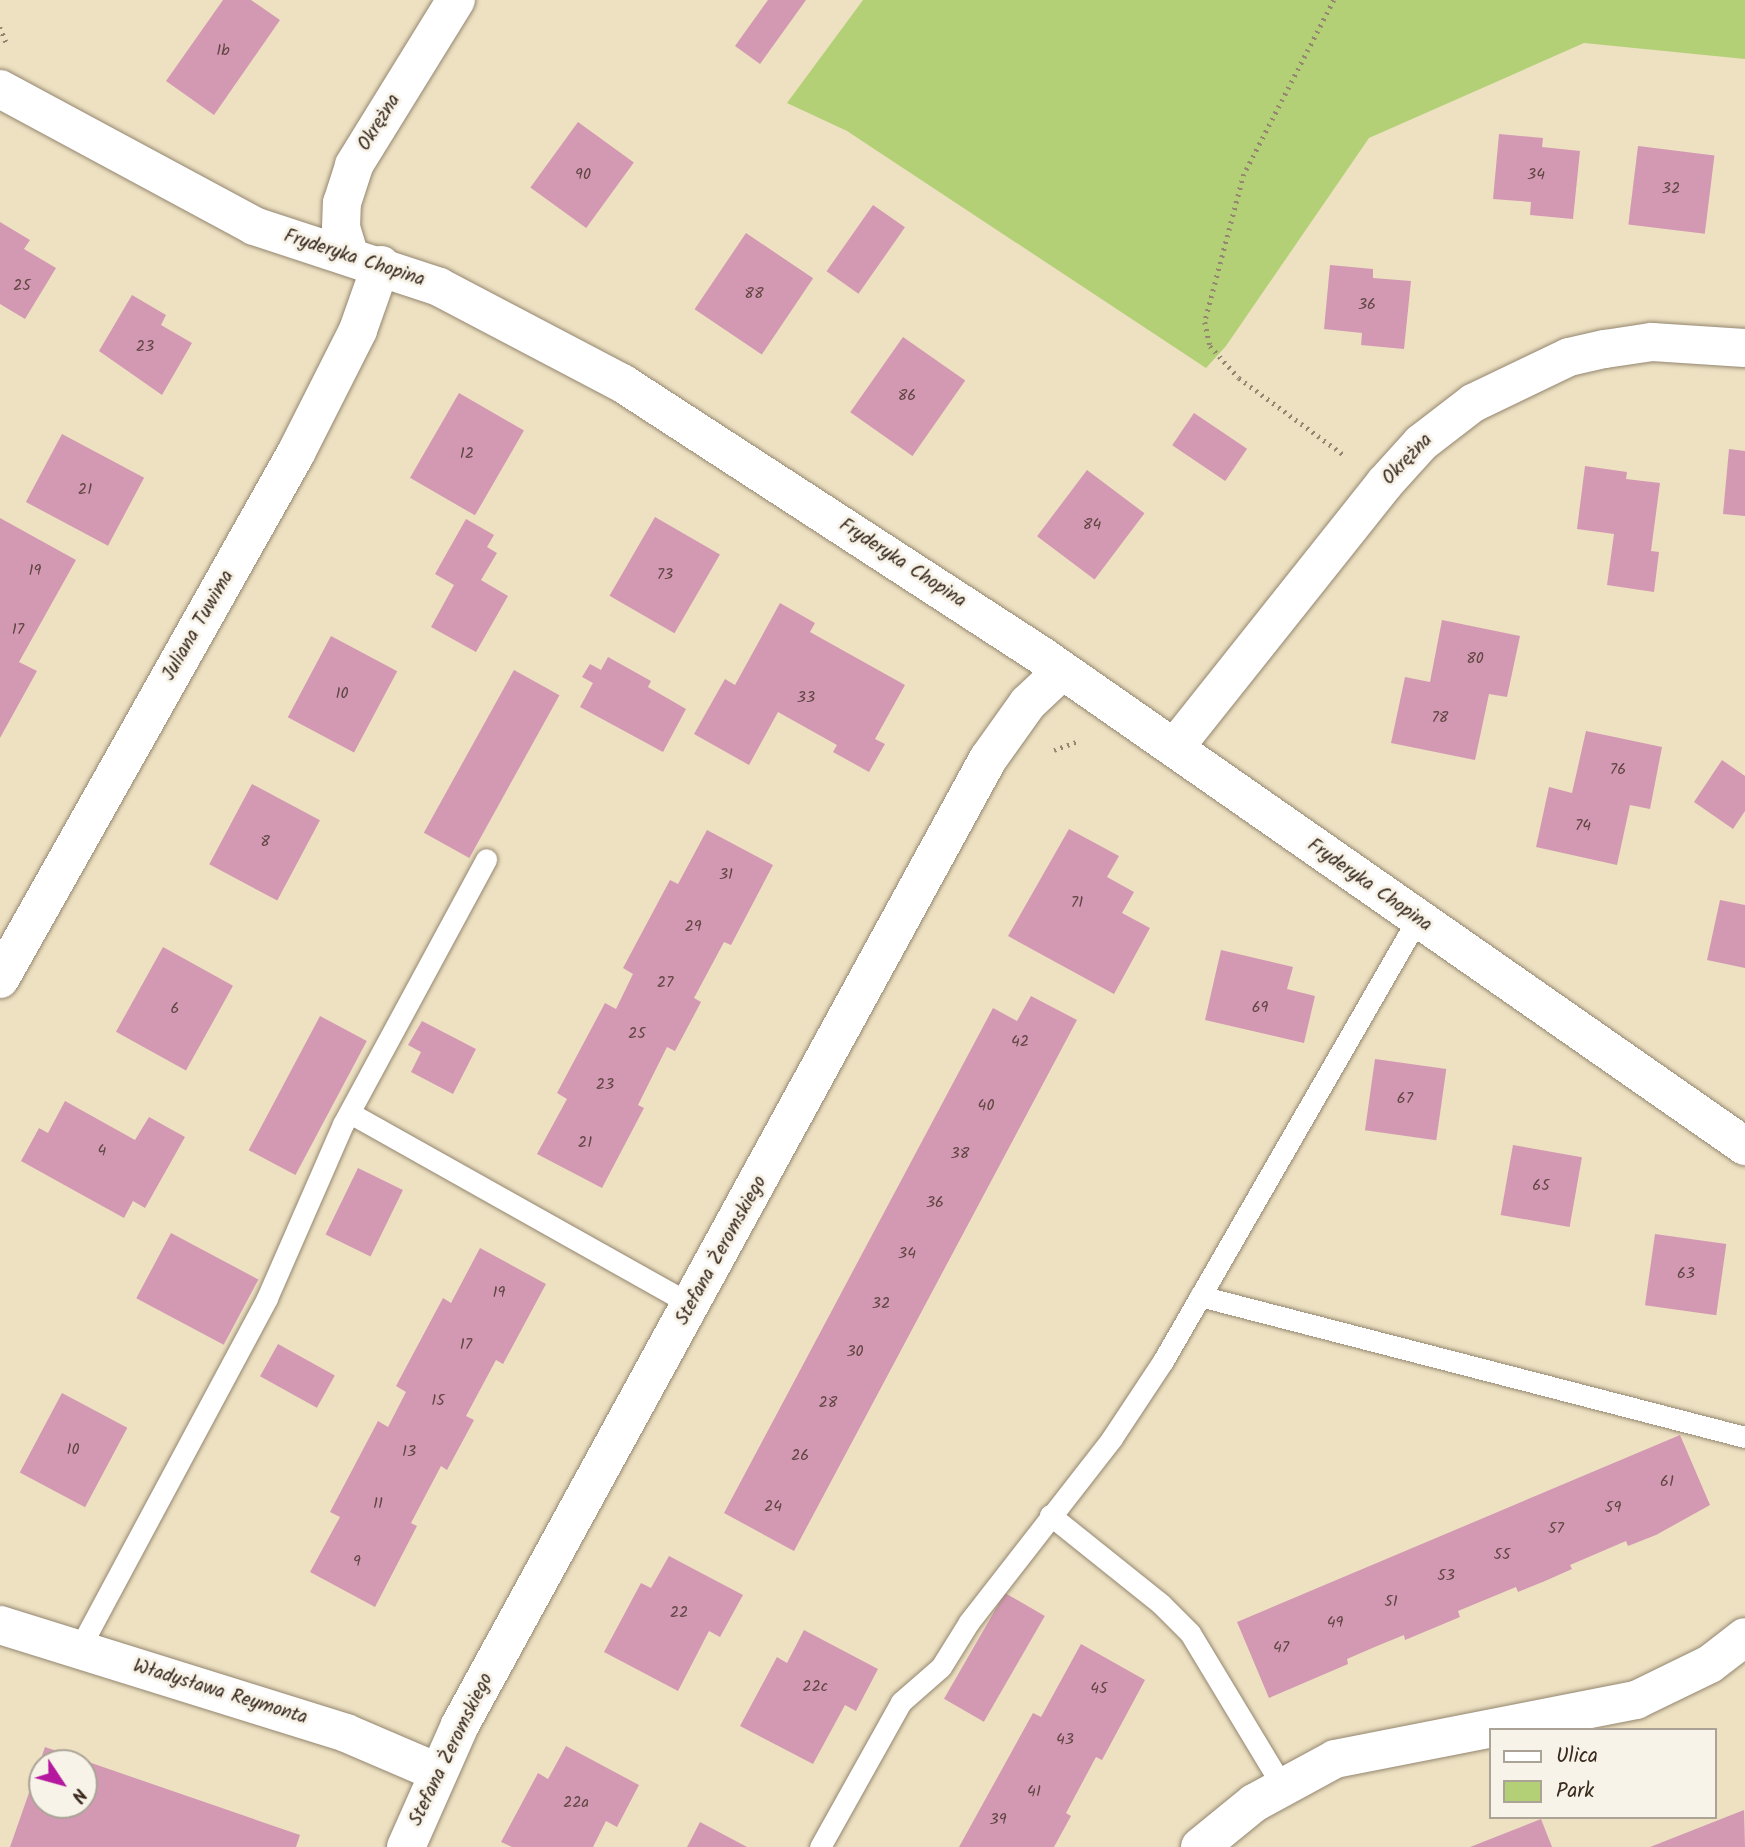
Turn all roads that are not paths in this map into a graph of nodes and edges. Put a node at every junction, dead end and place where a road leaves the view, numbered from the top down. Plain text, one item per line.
1 (456, 0) edge
2 (0, 89) edge
3 (365, 261) junction
4 (1745, 348) edge
5 (1062, 671) junction
6 (1175, 747) junction
7 (486, 859) dead end
8 (1417, 920) junction
9 (0, 979) edge
10 (350, 1113) junction
11 (1745, 1146) edge
12 (1200, 1296) junction
13 (692, 1305) junction
14 (1745, 1437) edge
15 (1050, 1515) junction
16 (0, 1625) edge
17 (1745, 1637) edge
18 (79, 1649) junction
19 (1493, 1728) edge
20 (1490, 1729) edge
21 (437, 1772) junction
22 (1283, 1787) junction
23 (406, 1847) edge
24 (820, 1847) edge
25 (1200, 1847) edge

1 - 3 street, Okrężna
2 - 3 street, Fryderyka Chopina
3 - 5 street, Fryderyka Chopina
3 - 9 street, Juliana Tuwima
4 - 6 street, Okrężna
5 - 6 street, Fryderyka Chopina
5 - 13 street, Stefana Żeromskiego
6 - 8 street, Fryderyka Chopina
7 - 10 lane
8 - 11 street, Fryderyka Chopina
8 - 12 lane
10 - 13 lane
10 - 18 lane
12 - 14 lane
12 - 15 lane
13 - 21 street, Stefana Żeromskiego
15 - 22 lane
15 - 24 lane
16 - 18 street, Władysława Reymonta
17 - 19 street
18 - 21 street, Władysława Reymonta
20 - 22 street
21 - 23 street, Stefana Żeromskiego
22 - 25 street

